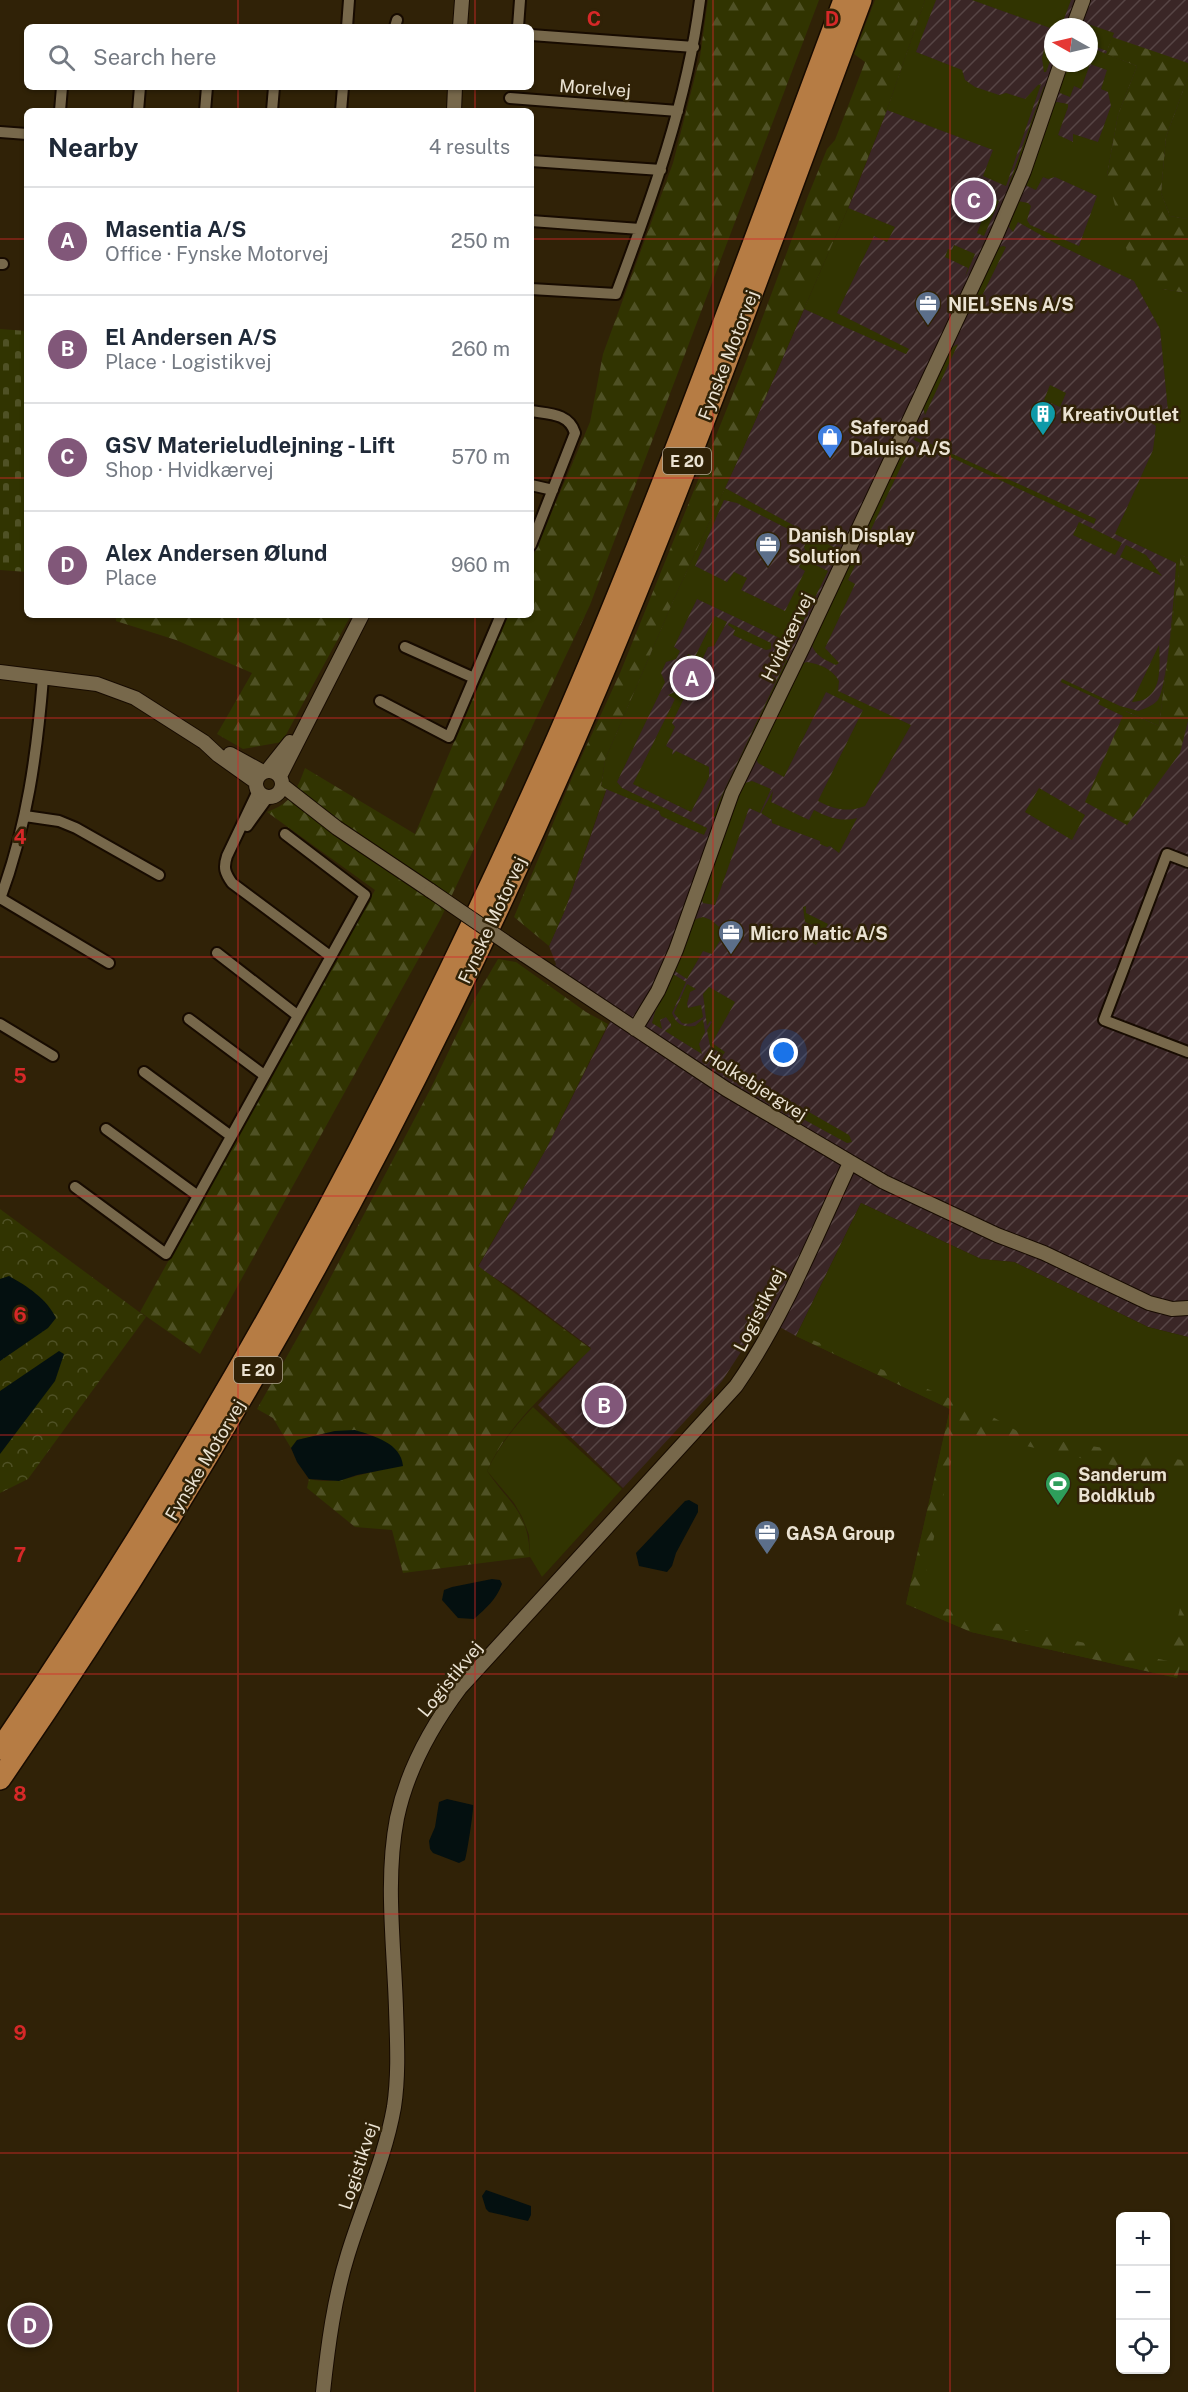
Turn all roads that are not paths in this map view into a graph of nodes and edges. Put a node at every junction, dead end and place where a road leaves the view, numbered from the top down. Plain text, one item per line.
1 (349, 0) edge
2 (462, 0) edge
3 (520, 0) edge
4 (700, 0) edge
5 (844, 0) edge
6 (861, 0) edge
7 (1083, 0) edge
8 (1076, 18) edge
9 (347, 24) edge
10 (460, 24) edge
11 (518, 24) edge
12 (534, 35) edge
13 (694, 47) junction
14 (1058, 72) edge
15 (62, 90) edge
16 (140, 90) edge
17 (207, 90) edge
18 (274, 90) edge
19 (343, 90) edge
20 (455, 90) edge
21 (510, 98) dead end
22 (60, 108) edge
23 (138, 108) edge
24 (205, 108) edge
25 (272, 108) edge
26 (341, 108) edge
27 (454, 108) edge
28 (678, 111) junction
29 (0, 132) edge
30 (24, 134) edge
31 (534, 160) edge
32 (661, 170) junction
33 (534, 221) edge
34 (640, 229) junction
35 (534, 289) edge
36 (534, 412) edge
37 (534, 485) edge
38 (553, 490) junction
39 (534, 538) edge
40 (361, 618) edge
41 (500, 618) edge
42 (405, 647) dead end
43 (0, 672) edge
44 (43, 678) junction
45 (474, 678) junction
46 (380, 701) dead end
47 (268, 784) junction
48 (26, 816) junction
49 (285, 834) dead end
50 (1188, 862) edge
51 (159, 875) dead end
52 (0, 898) edge
53 (217, 953) dead end
54 (330, 956) junction
55 (109, 963) dead end
56 (297, 1015) junction
57 (189, 1019) dead end
58 (0, 1024) edge
59 (636, 1029) junction
60 (1188, 1052) edge
61 (52, 1056) dead end
62 (144, 1072) dead end
63 (264, 1075) junction
64 (106, 1129) dead end
65 (231, 1136) junction
66 (850, 1163) junction
67 (75, 1187) dead end
68 (198, 1196) junction
69 (1188, 1308) edge
70 (0, 1749) edge
71 (0, 1779) edge
72 (322, 2392) edge

1 - 9 street
2 - 10 street
3 - 11 street
4 - 13 street
5 - 70 highway, Fynske Motorvej / E 20
6 - 71 highway, Fynske Motorvej / E 20
7 - 8 street
12 - 13 street
13 - 28 street
14 - 59 street, Hvidkærvej
15 - 22 street
16 - 23 street
17 - 24 street
18 - 25 street
19 - 26 street
20 - 27 street
21 - 28 street, Morelvej
28 - 32 street
29 - 30 street
31 - 32 street
32 - 34 street
33 - 34 street
34 - 35 street
36 - 38 street
37 - 38 street
38 - 39 street
40 - 47 street
41 - 45 street
42 - 45 street
43 - 44 street, Holkebjergvej
44 - 47 street, Holkebjergvej
44 - 48 street
45 - 46 street
47 - 54 street
47 - 59 street, Holkebjergvej, bridge
48 - 51 street
48 - 52 street
49 - 54 street
50 - 60 street
52 - 55 street
53 - 56 street
54 - 56 street
56 - 63 street
57 - 63 street
58 - 61 street
59 - 66 street, Holkebjergvej
62 - 65 street
63 - 65 street
64 - 68 street
65 - 68 street
66 - 69 street, Holkebjergvej
66 - 72 street, Logistikvej
67 - 68 street

